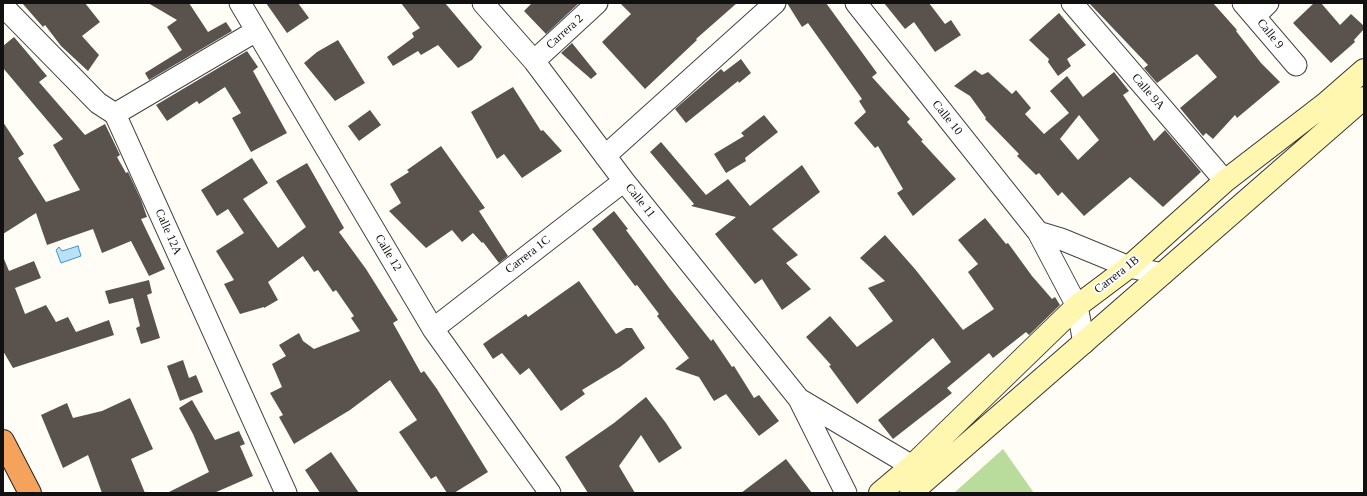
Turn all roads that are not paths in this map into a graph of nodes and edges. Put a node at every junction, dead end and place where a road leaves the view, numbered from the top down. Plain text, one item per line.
1 (240, 3) edge
2 (483, 3) edge
3 (597, 3) edge
4 (775, 3) edge
5 (856, 3) edge
6 (1072, 3) edge
7 (3, 6) edge
8 (1255, 7) edge
9 (256, 31) junction
10 (534, 61) junction
11 (1296, 65) dead end
12 (1364, 70) edge
13 (1364, 98) edge
14 (115, 114) junction
15 (605, 156) junction
16 (624, 181) junction
17 (1225, 181) junction
18 (1038, 232) junction
19 (1129, 266) junction
20 (1163, 274) junction
21 (1077, 306) junction
22 (433, 329) junction
23 (1084, 343) junction
24 (799, 399) junction
25 (3, 441) edge
26 (912, 466) junction
27 (933, 475) junction
28 (30, 493) edge
29 (286, 493) edge
30 (550, 493) edge
31 (846, 493) edge
32 (880, 493) edge
33 (911, 493) edge

1 - 9 street, Calle 12
2 - 10 street, Calle 11
3 - 10 street, Carrera 2
4 - 15 street
5 - 18 street, Calle 10
6 - 17 street, Calle 9A
7 - 14 street
8 - 11 street, Calle 9
9 - 14 street
9 - 22 street, Calle 12
10 - 15 street, Calle 11
12 - 17 street, Carrera 1B
13 - 20 street
14 - 29 street, Calle 12A
15 - 16 street, Calle 11
16 - 22 street, Carrera 1C
16 - 24 street, Calle 11
17 - 19 street, Carrera 1B
18 - 19 street
18 - 21 street, Calle 10
19 - 20 street
19 - 21 street, Carrera 1B
20 - 23 street
21 - 23 street, Calle 10
21 - 26 street, Carrera 1B
22 - 30 street, Calle 12
23 - 27 street
24 - 26 street
24 - 31 street
25 - 28 highway
26 - 27 street
26 - 32 street, Carrera 1B
27 - 33 street

